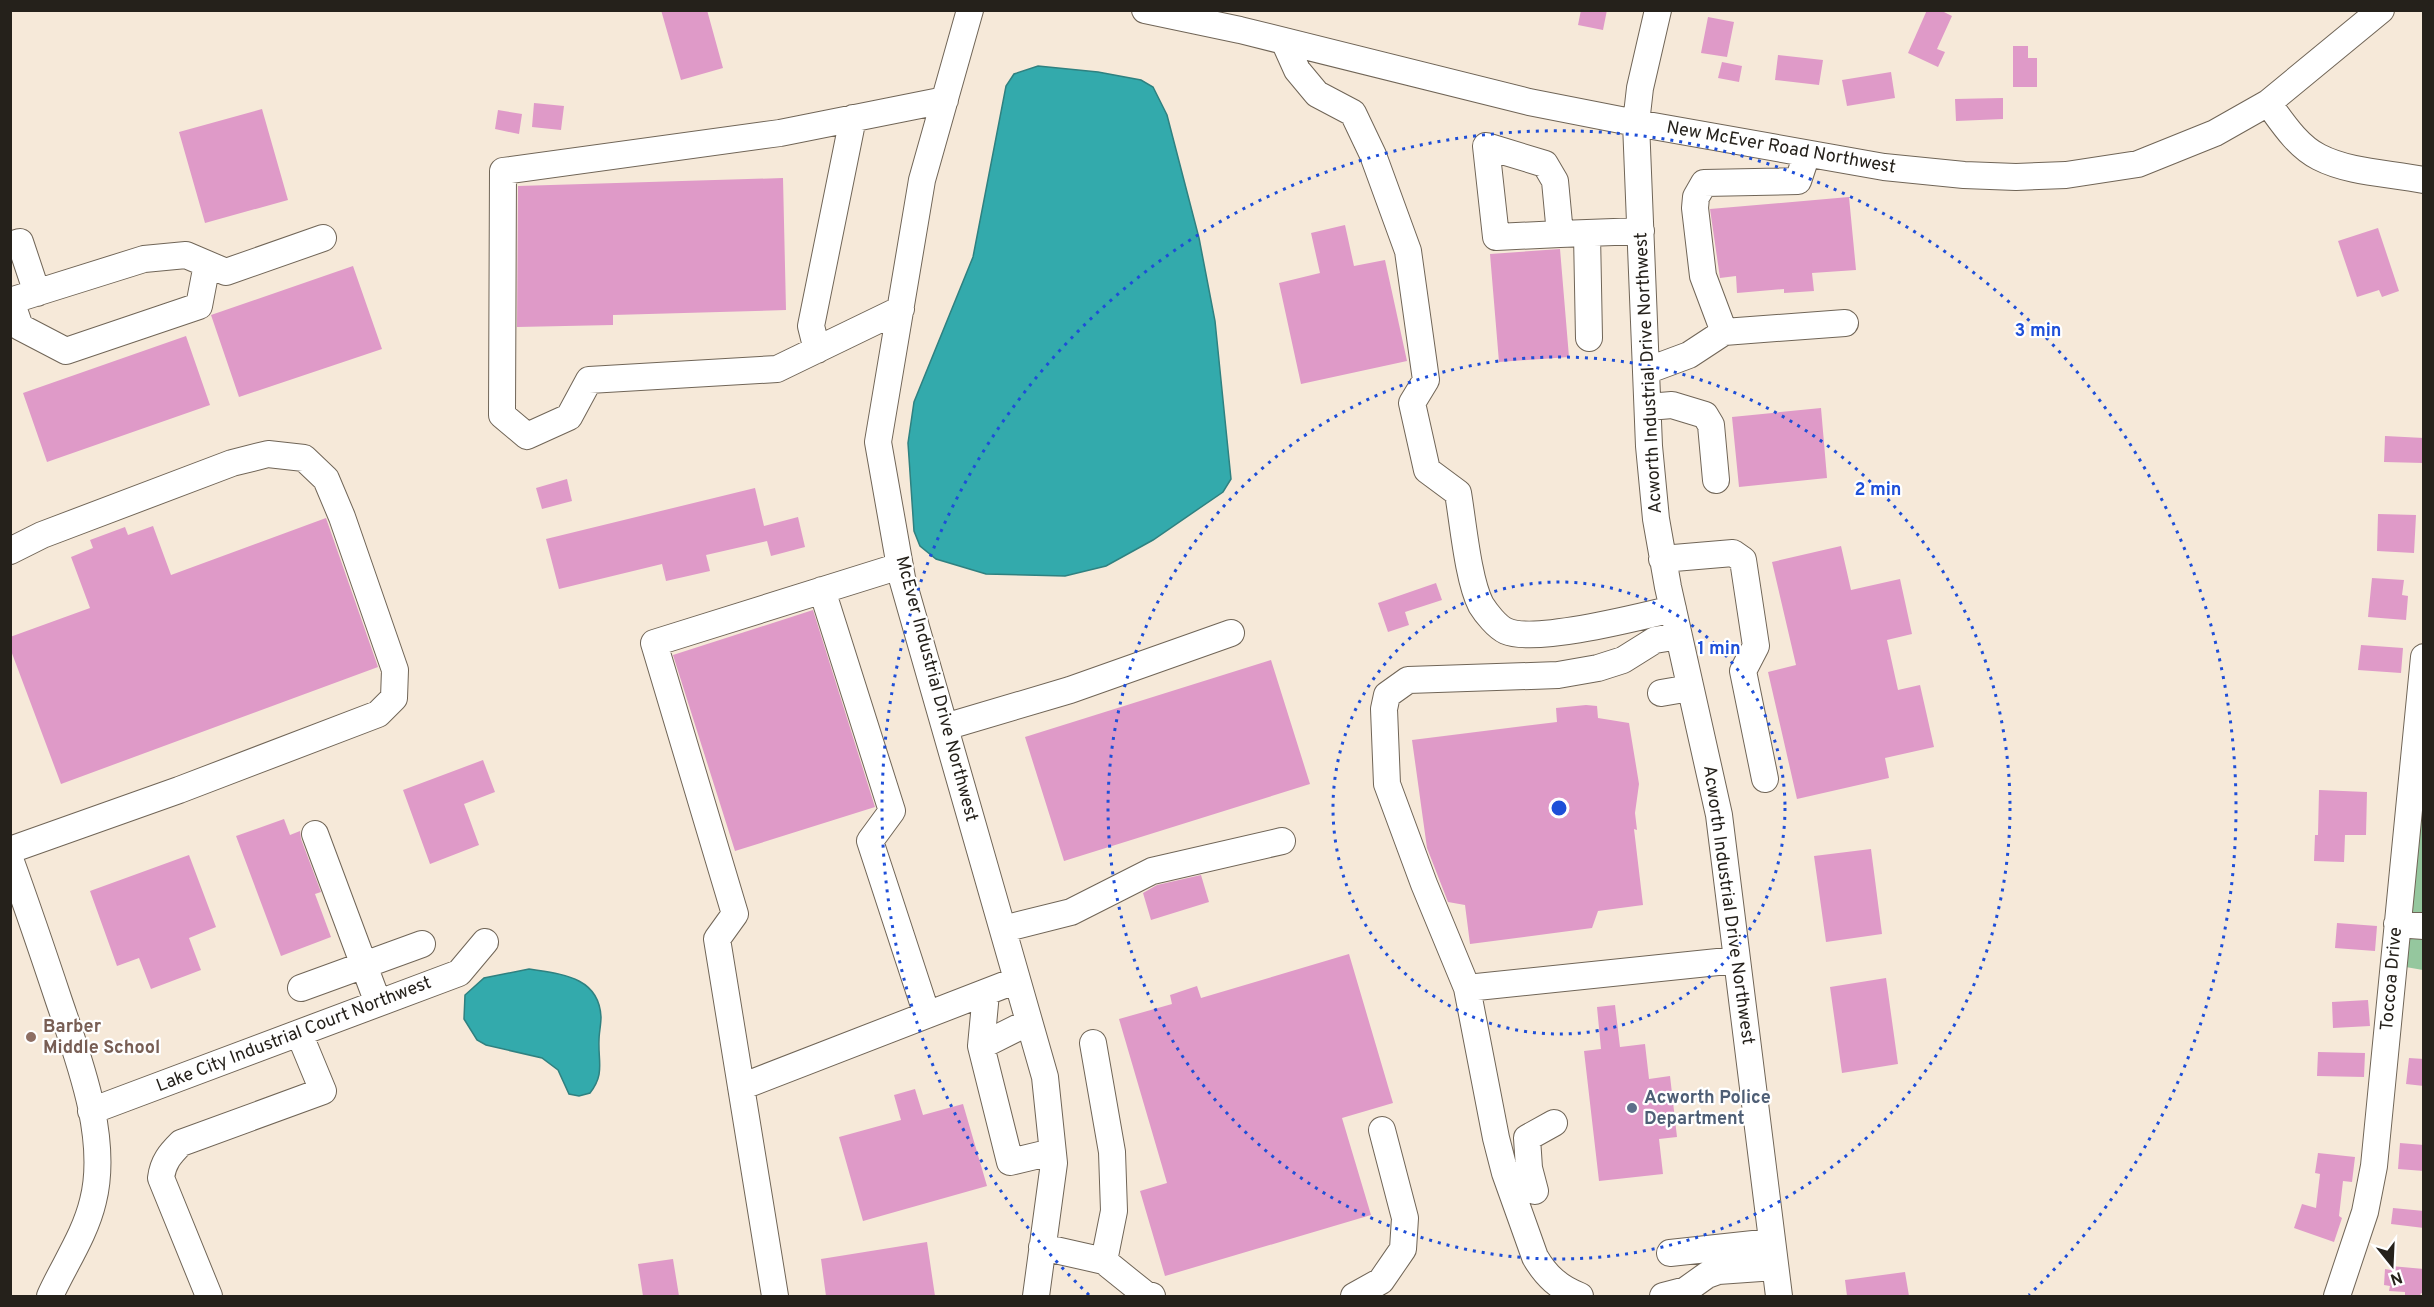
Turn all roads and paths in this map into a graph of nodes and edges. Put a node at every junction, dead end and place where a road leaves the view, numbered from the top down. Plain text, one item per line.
1 (970, 10) edge
2 (1145, 10) edge
3 (1658, 10) edge
4 (2380, 10) edge
5 (1284, 41) junction
6 (945, 100) junction
7 (2268, 103) junction
8 (853, 118) junction
9 (1636, 123) junction
10 (1807, 154) junction
11 (2424, 180) edge
12 (1641, 231) junction
13 (1560, 234) dead end
14 (1587, 234) junction
15 (323, 238) dead end
16 (15, 244) edge
17 (207, 264) junction
18 (37, 293) junction
19 (11, 301) edge
20 (901, 309) junction
21 (1845, 323) dead end
22 (1724, 332) junction
23 (1589, 338) dead end
24 (817, 350) junction
25 (1646, 371) junction
26 (1648, 407) junction
27 (1716, 480) dead end
28 (10, 551) edge
29 (1662, 559) junction
30 (900, 566) junction
31 (822, 590) junction
32 (1673, 609) junction
33 (1231, 633) dead end
34 (1679, 636) junction
35 (2424, 657) edge
36 (1690, 688) junction
37 (1661, 693) dead end
38 (945, 727) junction
39 (1765, 779) dead end
40 (315, 834) dead end
41 (1282, 842) dead end
42 (10, 850) edge
43 (10, 859) edge
44 (2397, 924) junction
45 (2424, 926) edge
46 (1003, 929) junction
47 (485, 942) dead end
48 (422, 944) dead end
49 (1737, 960) junction
50 (363, 965) junction
51 (1017, 980) junction
52 (301, 988) dead end
53 (1467, 988) junction
54 (986, 993) junction
55 (378, 1003) junction
56 (927, 1015) junction
57 (1029, 1023) junction
58 (299, 1033) junction
59 (1093, 1043) dead end
60 (981, 1047) junction
61 (741, 1087) junction
62 (91, 1111) junction
63 (1554, 1123) dead end
64 (1382, 1130) dead end
65 (1496, 1138) junction
66 (1527, 1138) junction
67 (1052, 1152) junction
68 (1535, 1191) dead end
69 (1772, 1242) junction
70 (1042, 1247) junction
71 (1670, 1253) dead end
72 (1104, 1261) junction
73 (1775, 1267) junction
74 (50, 1296) edge
75 (208, 1296) edge
76 (775, 1296) edge
77 (1036, 1296) edge
78 (1152, 1296) edge
79 (1354, 1296) edge
80 (1580, 1296) edge
81 (1663, 1296) edge
82 (1779, 1296) edge
83 (2337, 1296) edge

1 - 6 street, McEver Industrial Drive Northwest
2 - 5 street, New McEver Road Northwest
3 - 9 street, Acworth Industrial Drive Northwest
4 - 7 street, New McEver Road Northwest
5 - 9 street, New McEver Road Northwest
5 - 32 street
6 - 8 street
6 - 20 street, McEver Industrial Drive Northwest
7 - 10 street, New McEver Road Northwest
7 - 11 street
8 - 24 street
8 - 24 street
9 - 10 street, New McEver Road Northwest
9 - 12 street, Acworth Industrial Drive Northwest
10 - 22 street
12 - 14 street
12 - 25 street, Acworth Industrial Drive Northwest
13 - 14 street
14 - 23 street
15 - 17 street
16 - 18 street
17 - 18 street
17 - 19 street
18 - 19 street
20 - 24 street
20 - 30 street, McEver Industrial Drive Northwest
21 - 22 street
22 - 25 street
25 - 26 street, Acworth Industrial Drive Northwest
26 - 27 street
26 - 29 street, Acworth Industrial Drive Northwest
28 - 42 street
29 - 32 street, Acworth Industrial Drive Northwest
29 - 39 street
30 - 31 street
30 - 38 street, McEver Industrial Drive Northwest
31 - 56 street
31 - 61 street
32 - 34 street, Acworth Industrial Drive Northwest
33 - 38 street
34 - 36 street, Acworth Industrial Drive Northwest
34 - 53 street
35 - 44 street, Toccoa Drive
36 - 37 street
36 - 49 street, Acworth Industrial Drive Northwest
38 - 46 street, McEver Industrial Drive Northwest
40 - 50 street
41 - 46 street
43 - 62 street
44 - 45 street
44 - 83 street, Toccoa Drive
46 - 51 street, McEver Industrial Drive Northwest
47 - 55 street, Lake City Industrial Court Northwest
48 - 50 street
49 - 53 street
49 - 69 street, Acworth Industrial Drive Northwest
50 - 52 street
50 - 55 street
51 - 54 street
51 - 57 street, McEver Industrial Drive Northwest
53 - 65 street
54 - 56 street
54 - 60 street
55 - 58 street, Lake City Industrial Court Northwest
56 - 61 street
57 - 60 street
57 - 67 street, McEver Industrial Drive Northwest
58 - 62 street, Lake City Industrial Court Northwest
58 - 75 street
59 - 72 street
60 - 67 street
61 - 76 street
62 - 74 street
63 - 66 street
64 - 79 street
65 - 66 street
65 - 80 street
66 - 68 street
67 - 70 street, McEver Industrial Drive Northwest
69 - 71 street
69 - 73 street, Acworth Industrial Drive Northwest
70 - 72 street
70 - 77 street, McEver Industrial Drive Northwest
72 - 78 street
73 - 81 street
73 - 82 street, Acworth Industrial Drive Northwest

